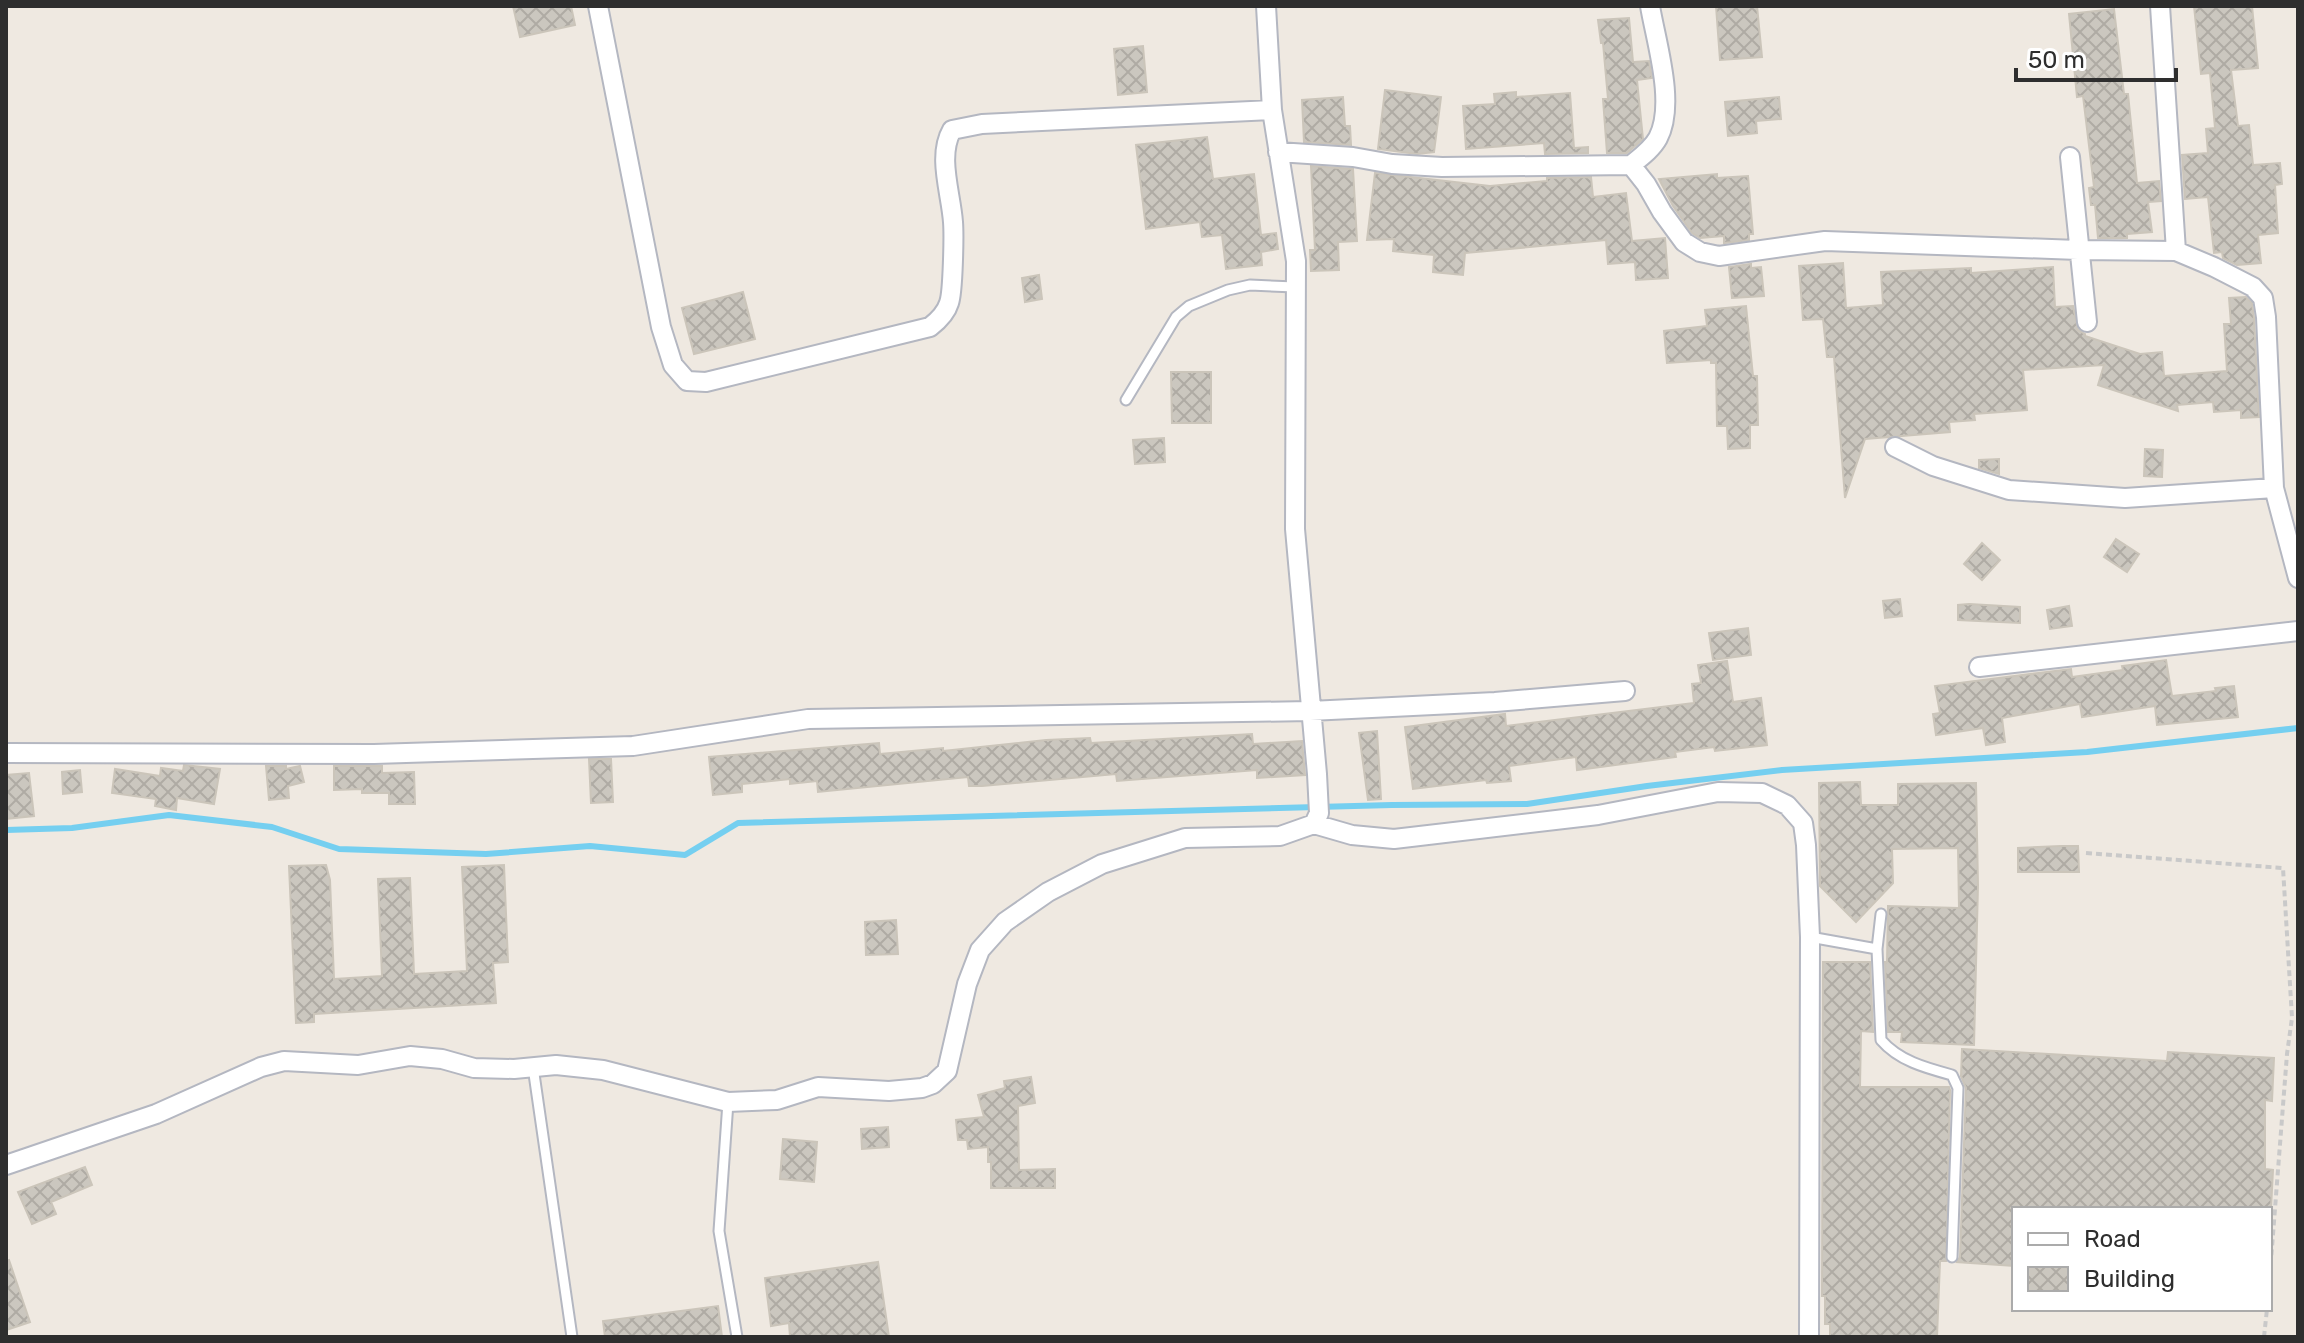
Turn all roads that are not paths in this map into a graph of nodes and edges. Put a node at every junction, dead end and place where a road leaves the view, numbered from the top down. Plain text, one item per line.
1 (598, 6) edge
2 (1266, 6) edge
3 (1650, 6) edge
4 (2160, 6) edge
5 (1272, 110) junction
6 (1278, 152) junction
7 (2070, 157) dead end
8 (1631, 165) junction
9 (2078, 250) junction
10 (2176, 251) junction
11 (1295, 287) junction
12 (2087, 322) dead end
13 (1126, 400) dead end
14 (1895, 447) dead end
15 (2274, 488) junction
16 (2298, 578) edge
17 (2298, 631) edge
18 (1979, 667) dead end
19 (1625, 691) dead end
20 (1310, 711) junction
21 (6, 753) edge
22 (1316, 819) junction
23 (1881, 914) dead end
24 (1810, 937) junction
25 (1877, 949) junction
26 (533, 1067) junction
27 (728, 1102) junction
28 (6, 1165) edge
29 (1952, 1257) dead end
30 (572, 1337) edge
31 (737, 1337) edge
32 (1809, 1337) edge

1 - 5 street
2 - 5 street
3 - 8 street
4 - 10 street
5 - 6 street
6 - 8 street
6 - 11 street
7 - 9 street
8 - 9 street
9 - 10 street
9 - 12 street
10 - 15 street
11 - 13 lane
11 - 20 street
14 - 15 street
15 - 16 street
17 - 18 street
19 - 20 street
20 - 21 street
20 - 22 street
22 - 24 street
22 - 27 street
23 - 25 lane
24 - 25 lane
24 - 32 street
25 - 29 lane
26 - 27 street
26 - 28 street
26 - 30 lane
27 - 31 lane

